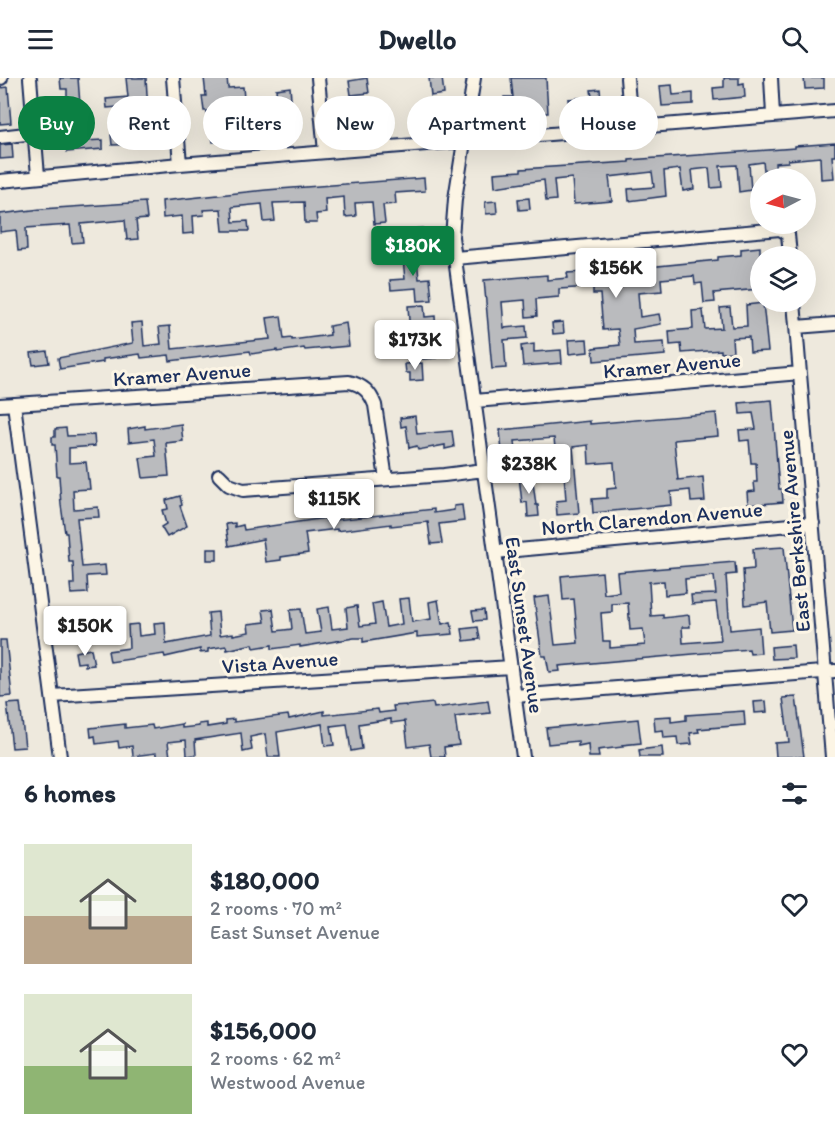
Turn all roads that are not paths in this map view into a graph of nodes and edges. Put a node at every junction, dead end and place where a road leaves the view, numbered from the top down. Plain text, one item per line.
1 (30, 78) edge
2 (173, 78) edge
3 (318, 78) edge
4 (474, 78) edge
5 (627, 78) edge
6 (771, 78) edge
7 (31, 96) edge
8 (471, 96) edge
9 (628, 96) edge
10 (835, 111) edge
11 (773, 115) junction
12 (658, 125) edge
13 (18, 135) edge
14 (0, 137) edge
15 (407, 146) edge
16 (36, 150) edge
17 (463, 150) edge
18 (325, 152) junction
19 (180, 164) junction
20 (38, 176) junction
21 (0, 181) edge
22 (789, 246) edge
23 (455, 258) junction
24 (795, 312) edge
25 (835, 324) edge
26 (796, 327) junction
27 (800, 373) junction
28 (475, 401) junction
29 (0, 405) edge
30 (14, 405) junction
31 (484, 470) junction
32 (219, 475) dead end
33 (386, 479) junction
34 (813, 523) junction
35 (495, 552) junction
36 (511, 666) junction
37 (830, 672) edge
38 (52, 696) junction
39 (515, 696) junction
40 (60, 757) edge
41 (523, 757) edge
42 (832, 757) edge

1 - 7 street
2 - 19 street
3 - 18 street
4 - 8 street, East Sunset Avenue
5 - 9 street
6 - 11 street
10 - 11 street
11 - 12 street
13 - 14 street
15 - 18 street
16 - 20 street
17 - 23 street, East Sunset Avenue
18 - 19 street
19 - 20 street
20 - 21 street
22 - 23 street
23 - 28 street, East Sunset Avenue
24 - 26 street, East Berkshire Avenue
25 - 26 street
26 - 27 street, East Berkshire Avenue
27 - 28 street, Kramer Avenue
27 - 34 street, East Berkshire Avenue
28 - 31 street, East Sunset Avenue
29 - 30 street, Kramer Avenue
30 - 33 street, Kramer Avenue
30 - 38 street
31 - 33 street
31 - 35 street, East Sunset Avenue
32 - 33 street
34 - 35 street, North Clarendon Avenue
34 - 37 street, East Berkshire Avenue
35 - 36 street, East Sunset Avenue
36 - 38 street, Vista Avenue
36 - 39 street, East Sunset Avenue
37 - 39 street
37 - 42 street, East Berkshire Avenue
38 - 40 street
39 - 41 street, East Sunset Avenue

